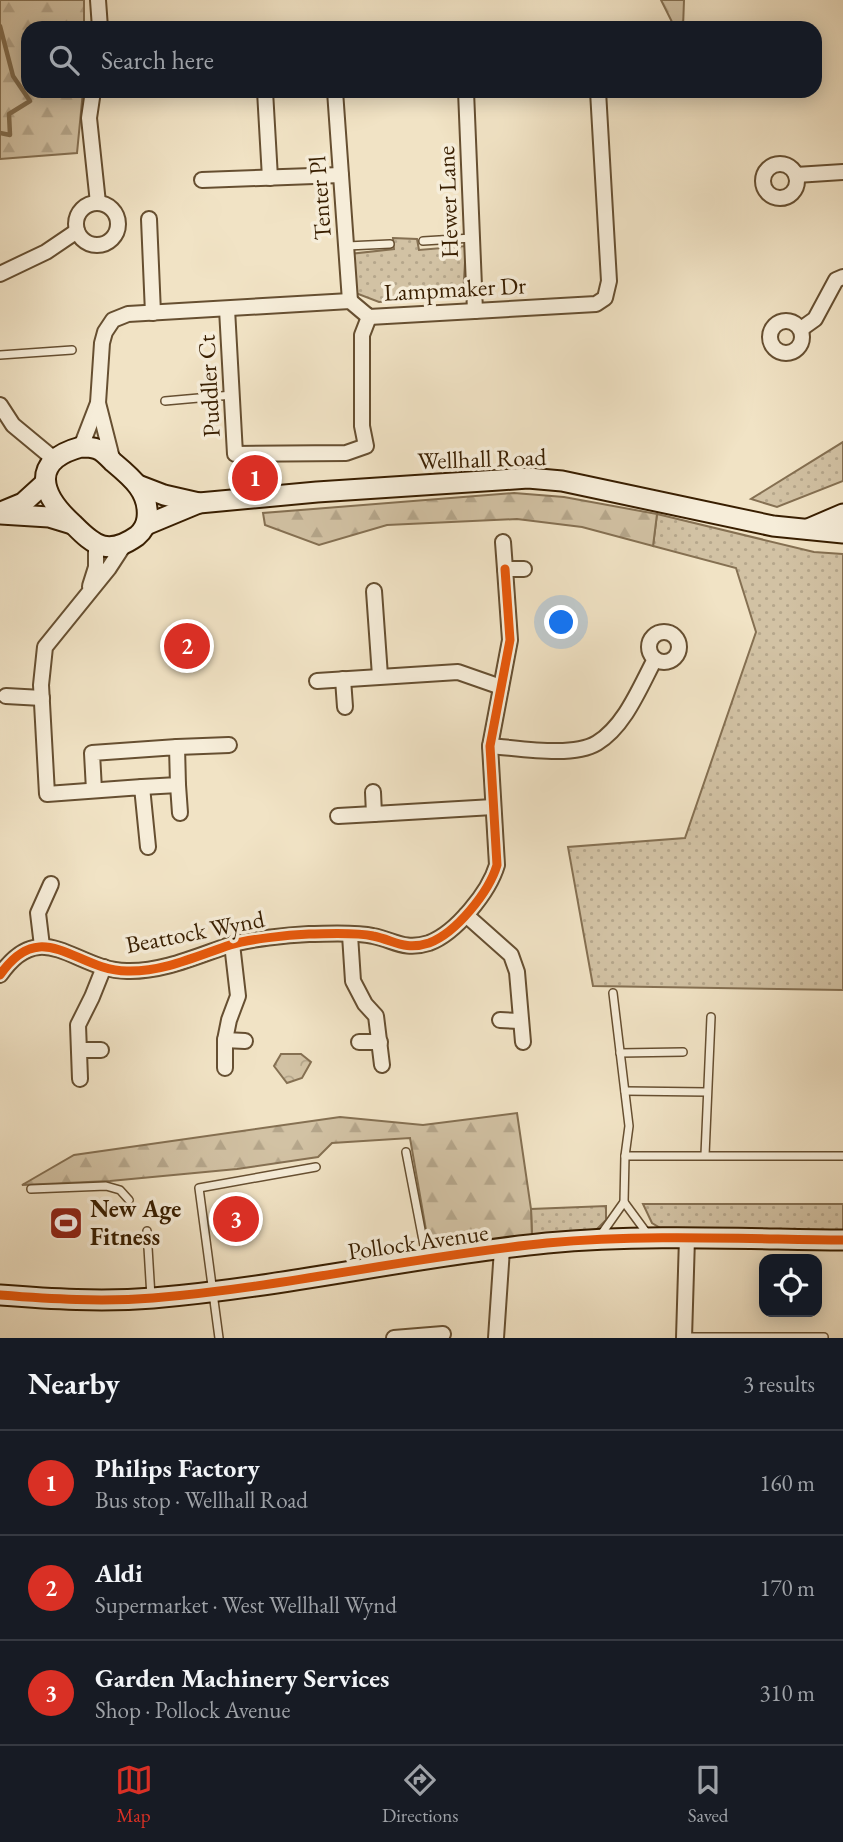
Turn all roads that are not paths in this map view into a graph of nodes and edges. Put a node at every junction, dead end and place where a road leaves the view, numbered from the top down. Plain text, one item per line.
1 (99, 0) edge
2 (100, 21) edge
3 (92, 98) edge
4 (265, 98) edge
5 (336, 98) edge
6 (466, 98) edge
7 (598, 98) edge
8 (843, 172) edge
9 (341, 175) junction
10 (796, 175) dead end
11 (270, 177) junction
12 (202, 180) dead end
13 (98, 203) junction
14 (149, 219) dead end
15 (78, 231) junction
16 (472, 238) junction
17 (423, 241) dead end
18 (390, 244) dead end
19 (347, 246) junction
20 (0, 274) edge
21 (843, 277) edge
22 (351, 301) junction
23 (227, 309) junction
24 (475, 311) junction
25 (153, 313) junction
26 (369, 317) junction
27 (801, 329) dead end
28 (72, 350) dead end
29 (0, 355) edge
30 (232, 395) junction
31 (166, 401) dead end
32 (98, 403) junction
33 (0, 405) edge
34 (81, 447) junction
35 (54, 459) junction
36 (113, 462) junction
37 (45, 482) junction
38 (138, 485) junction
39 (199, 503) junction
40 (0, 513) edge
41 (843, 514) edge
42 (73, 524) junction
43 (146, 525) junction
44 (804, 530) junction
45 (843, 533) edge
46 (503, 542) dead end
47 (96, 543) junction
48 (124, 545) junction
49 (505, 569) junction
50 (524, 569) dead end
51 (374, 591) dead end
52 (86, 597) junction
53 (655, 659) dead end
54 (380, 676) junction
55 (343, 679) junction
56 (317, 681) dead end
57 (501, 687) junction
58 (6, 696) dead end
59 (42, 698) junction
60 (345, 707) dead end
61 (229, 745) dead end
62 (490, 746) junction
63 (177, 747) junction
64 (178, 785) junction
65 (142, 787) junction
66 (94, 790) junction
67 (373, 792) dead end
68 (493, 807) junction
69 (180, 813) dead end
70 (374, 814) junction
71 (338, 816) dead end
72 (148, 847) dead end
73 (51, 884) dead end
74 (466, 915) junction
75 (349, 935) junction
76 (232, 944) junction
77 (42, 946) junction
78 (104, 967) junction
79 (0, 975) edge
80 (613, 993) dead end
81 (712, 1017) dead end
82 (500, 1020) dead end
83 (520, 1021) junction
84 (225, 1040) junction
85 (245, 1041) dead end
86 (359, 1042) dead end
87 (380, 1042) junction
88 (523, 1042) dead end
89 (101, 1049) dead end
90 (79, 1050) junction
91 (683, 1052) dead end
92 (620, 1053) junction
93 (382, 1065) dead end
94 (225, 1068) dead end
95 (80, 1079) dead end
96 (625, 1091) junction
97 (707, 1092) junction
98 (406, 1152) dead end
99 (705, 1155) junction
100 (625, 1156) junction
101 (843, 1156) edge
102 (316, 1167) dead end
103 (31, 1189) dead end
104 (129, 1200) dead end
105 (624, 1202) junction
106 (147, 1231) dead end
107 (687, 1238) junction
108 (597, 1240) junction
109 (651, 1240) junction
110 (843, 1240) edge
111 (502, 1249) junction
112 (427, 1260) junction
113 (214, 1292) junction
114 (0, 1295) edge
115 (151, 1298) junction
116 (443, 1334) dead end
117 (684, 1337) edge
118 (824, 1337) edge
119 (219, 1338) edge
120 (394, 1338) edge
121 (496, 1338) edge

1 - 2 street
3 - 13 street
4 - 11 street
5 - 9 street, Tenter Pl
6 - 16 street, Hewer Lane
7 - 24 street, Lampmaker Dr
8 - 10 street
9 - 11 street
9 - 19 street, Tenter Pl
11 - 12 street
13 - 15 street
13 - 15 street
14 - 25 street
15 - 20 street
16 - 17 lane
16 - 24 street, Hewer Lane
18 - 19 lane
19 - 22 street, Tenter Pl
21 - 27 street
22 - 23 street, Lampmaker Dr
22 - 26 street, Lampmaker Dr
23 - 25 street, Lampmaker Dr
23 - 30 street, Puddler Ct
24 - 26 street, Lampmaker Dr
25 - 32 street, Lampmaker Dr
26 - 30 street, Puddler Ct
28 - 29 lane
30 - 31 lane
32 - 34 street, Lampmaker Dr
32 - 36 street, Lampmaker Dr
33 - 35 street
34 - 35 street
34 - 36 street, Wellhall Road
35 - 37 street
36 - 38 street, Wellhall Road
37 - 40 street
37 - 42 street
38 - 39 street, Wellhall Road
38 - 43 street
39 - 43 street, Wellhall Road
39 - 44 street, Wellhall Road
40 - 42 street
41 - 44 street
42 - 47 street
43 - 48 street, Wellhall Road
44 - 45 street, Wellhall Road
46 - 49 street, Beattock Wynd
47 - 48 street
47 - 52 street
48 - 52 street
49 - 50 street
49 - 57 street, Beattock Wynd
51 - 54 street
52 - 59 street
53 - 62 street
54 - 55 street
54 - 57 street
55 - 56 street
55 - 60 street
57 - 62 street, Beattock Wynd
58 - 59 street
59 - 66 street
61 - 63 street
62 - 68 street, Beattock Wynd
63 - 64 street
63 - 66 street
64 - 65 street
64 - 69 street
65 - 66 street
65 - 72 street
67 - 70 street
68 - 70 street
68 - 74 street, Beattock Wynd
70 - 71 street
73 - 77 street
74 - 75 street, Beattock Wynd
74 - 83 street
75 - 76 street, Beattock Wynd
75 - 87 street
76 - 78 street, Beattock Wynd
76 - 84 street
77 - 78 street, Beattock Wynd
77 - 79 street
78 - 90 street
80 - 92 lane
81 - 97 lane
82 - 83 street
83 - 88 street
84 - 85 street
84 - 94 street
86 - 87 street
87 - 93 street
89 - 90 street
90 - 95 street
91 - 92 lane
92 - 96 lane
96 - 97 lane
96 - 100 lane
97 - 99 lane
98 - 112 lane
99 - 100 lane
99 - 101 lane
100 - 105 lane
102 - 113 lane
103 - 104 lane
105 - 108 lane
105 - 109 lane
106 - 115 lane
107 - 109 street, Pollock Avenue
107 - 110 street, Pollock Avenue
107 - 117 street
108 - 109 street, Pollock Avenue
108 - 111 street, Pollock Avenue
111 - 112 street, Pollock Avenue
111 - 121 street
112 - 113 street, Pollock Avenue
113 - 115 street, Pollock Avenue
113 - 119 lane
114 - 115 street, Pollock Avenue
116 - 120 street
117 - 118 lane

